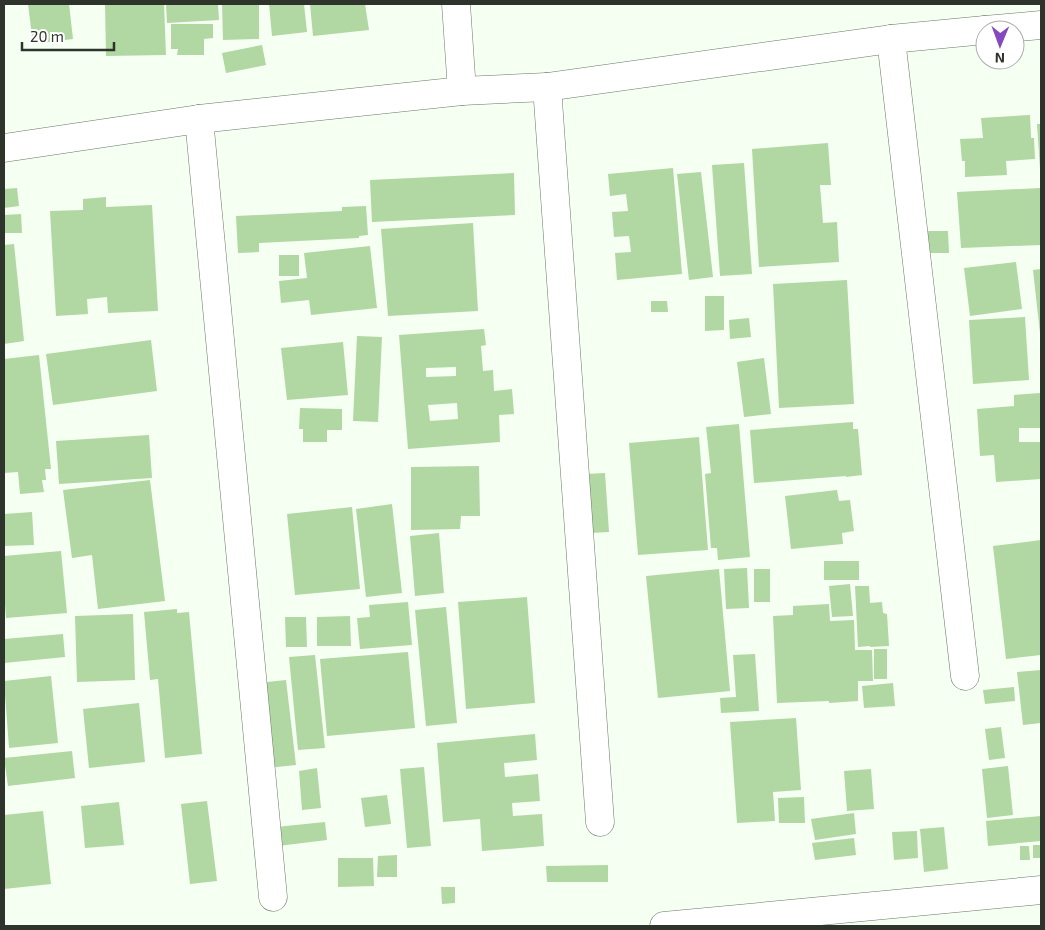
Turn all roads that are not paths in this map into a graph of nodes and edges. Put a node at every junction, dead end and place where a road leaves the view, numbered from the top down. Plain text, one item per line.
1 (456, 4) edge
2 (1041, 25) edge
3 (1025, 26) edge
4 (975, 31) edge
5 (891, 39) junction
6 (547, 87) junction
7 (462, 91) junction
8 (199, 118) junction
9 (4, 148) edge
10 (965, 676) dead end
11 (600, 822) dead end
12 (1041, 890) edge
13 (273, 897) dead end
14 (664, 926) edge

1 - 7 street
2 - 3 street
4 - 5 street
5 - 6 street
5 - 10 street
6 - 7 street
6 - 11 street
7 - 8 street
8 - 9 street
8 - 13 street
12 - 14 street

